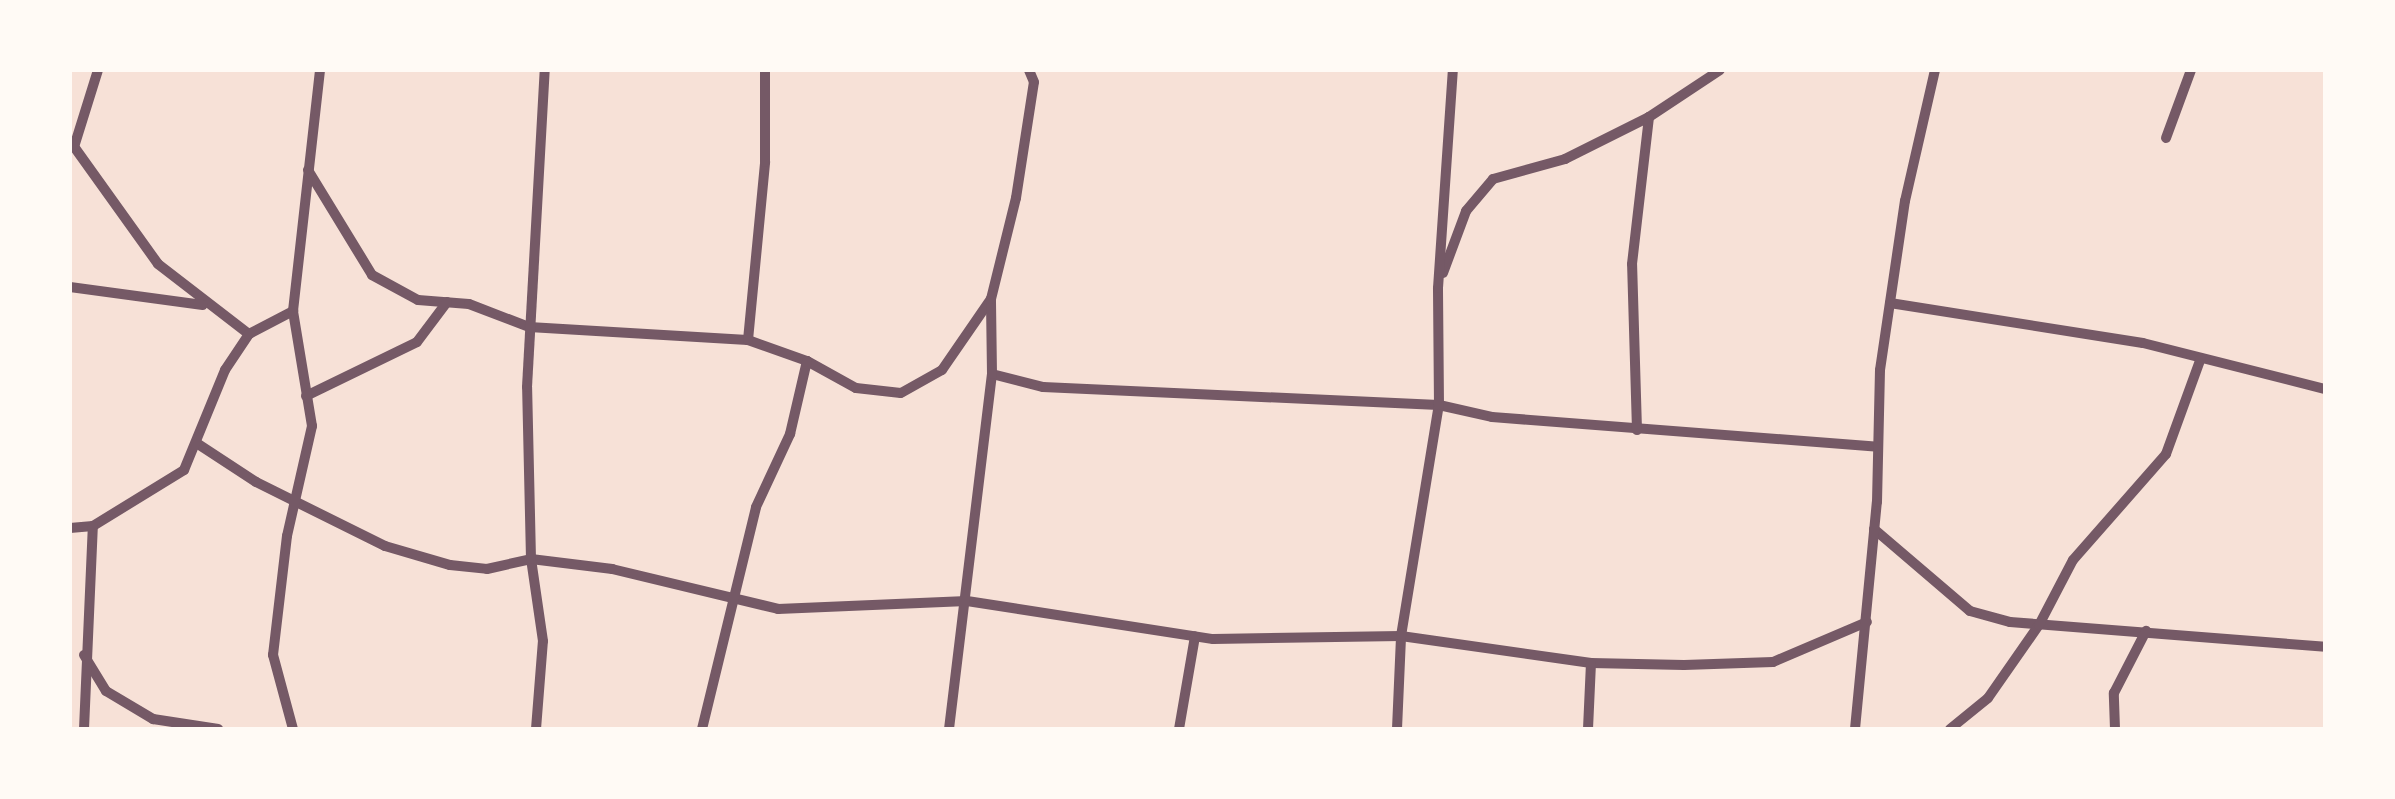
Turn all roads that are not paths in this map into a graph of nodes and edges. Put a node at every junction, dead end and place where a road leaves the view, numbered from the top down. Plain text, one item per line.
1 (98, 70) edge
2 (320, 70) edge
3 (545, 70) edge
4 (764, 70) edge
5 (1029, 70) edge
6 (1039, 70) edge
7 (1454, 70) edge
8 (1720, 70) edge
9 (1935, 70) edge
10 (2191, 70) edge
11 (1034, 82) junction
12 (1649, 117) junction
13 (2166, 138) dead end
14 (72, 144) edge
15 (308, 170) junction
16 (70, 287) edge
17 (1438, 288) junction
18 (991, 298) junction
19 (446, 302) junction
20 (1890, 303) junction
21 (204, 305) junction
22 (293, 311) junction
23 (529, 327) junction
24 (249, 334) junction
25 (748, 340) junction
26 (2201, 358) junction
27 (807, 361) junction
28 (992, 374) junction
29 (2325, 389) edge
30 (306, 396) junction
31 (1439, 405) junction
32 (1637, 430) junction
33 (198, 444) junction
34 (1878, 447) junction
35 (300, 500) junction
36 (93, 526) junction
37 (70, 528) edge
38 (1874, 530) junction
39 (531, 559) junction
40 (730, 596) junction
41 (967, 601) junction
42 (1867, 622) junction
43 (2040, 625) junction
44 (2146, 630) junction
45 (1195, 636) junction
46 (1401, 636) junction
47 (2325, 647) edge
48 (83, 654) junction
49 (1591, 663) junction
50 (84, 729) edge
51 (218, 729) edge
52 (292, 729) edge
53 (536, 729) edge
54 (702, 729) edge
55 (949, 729) edge
56 (1180, 729) edge
57 (1396, 729) edge
58 (1588, 729) edge
59 (1855, 729) edge
60 (1950, 729) edge
61 (2115, 729) edge

1 - 14 street
2 - 15 street
3 - 23 street
4 - 25 street
5 - 11 street
6 - 11 street
7 - 17 street
8 - 12 street
9 - 20 street
10 - 13 street
11 - 18 street
12 - 17 street
12 - 32 street
14 - 21 street
15 - 19 street
15 - 22 street
16 - 21 street
17 - 31 street
18 - 27 street
18 - 28 street
19 - 23 street
19 - 30 street
20 - 26 street
20 - 34 street
21 - 24 street
22 - 24 street
22 - 30 street
23 - 25 street
23 - 39 street
24 - 33 street
25 - 27 street
26 - 29 street
26 - 43 street
27 - 40 street
28 - 31 street
28 - 41 street
30 - 35 street
31 - 32 street
31 - 46 street
32 - 34 street
33 - 35 street
33 - 36 street
34 - 38 street
35 - 39 street
35 - 52 street
36 - 37 street
36 - 48 street
38 - 42 street
38 - 43 street
39 - 40 street
39 - 53 street
40 - 41 street
40 - 54 street
41 - 45 street
41 - 55 street
42 - 49 street
42 - 59 street
43 - 44 street
43 - 60 street
44 - 47 street
44 - 61 street
45 - 46 street
45 - 56 street
46 - 49 street
46 - 57 street
48 - 50 street
48 - 51 street
49 - 58 street

